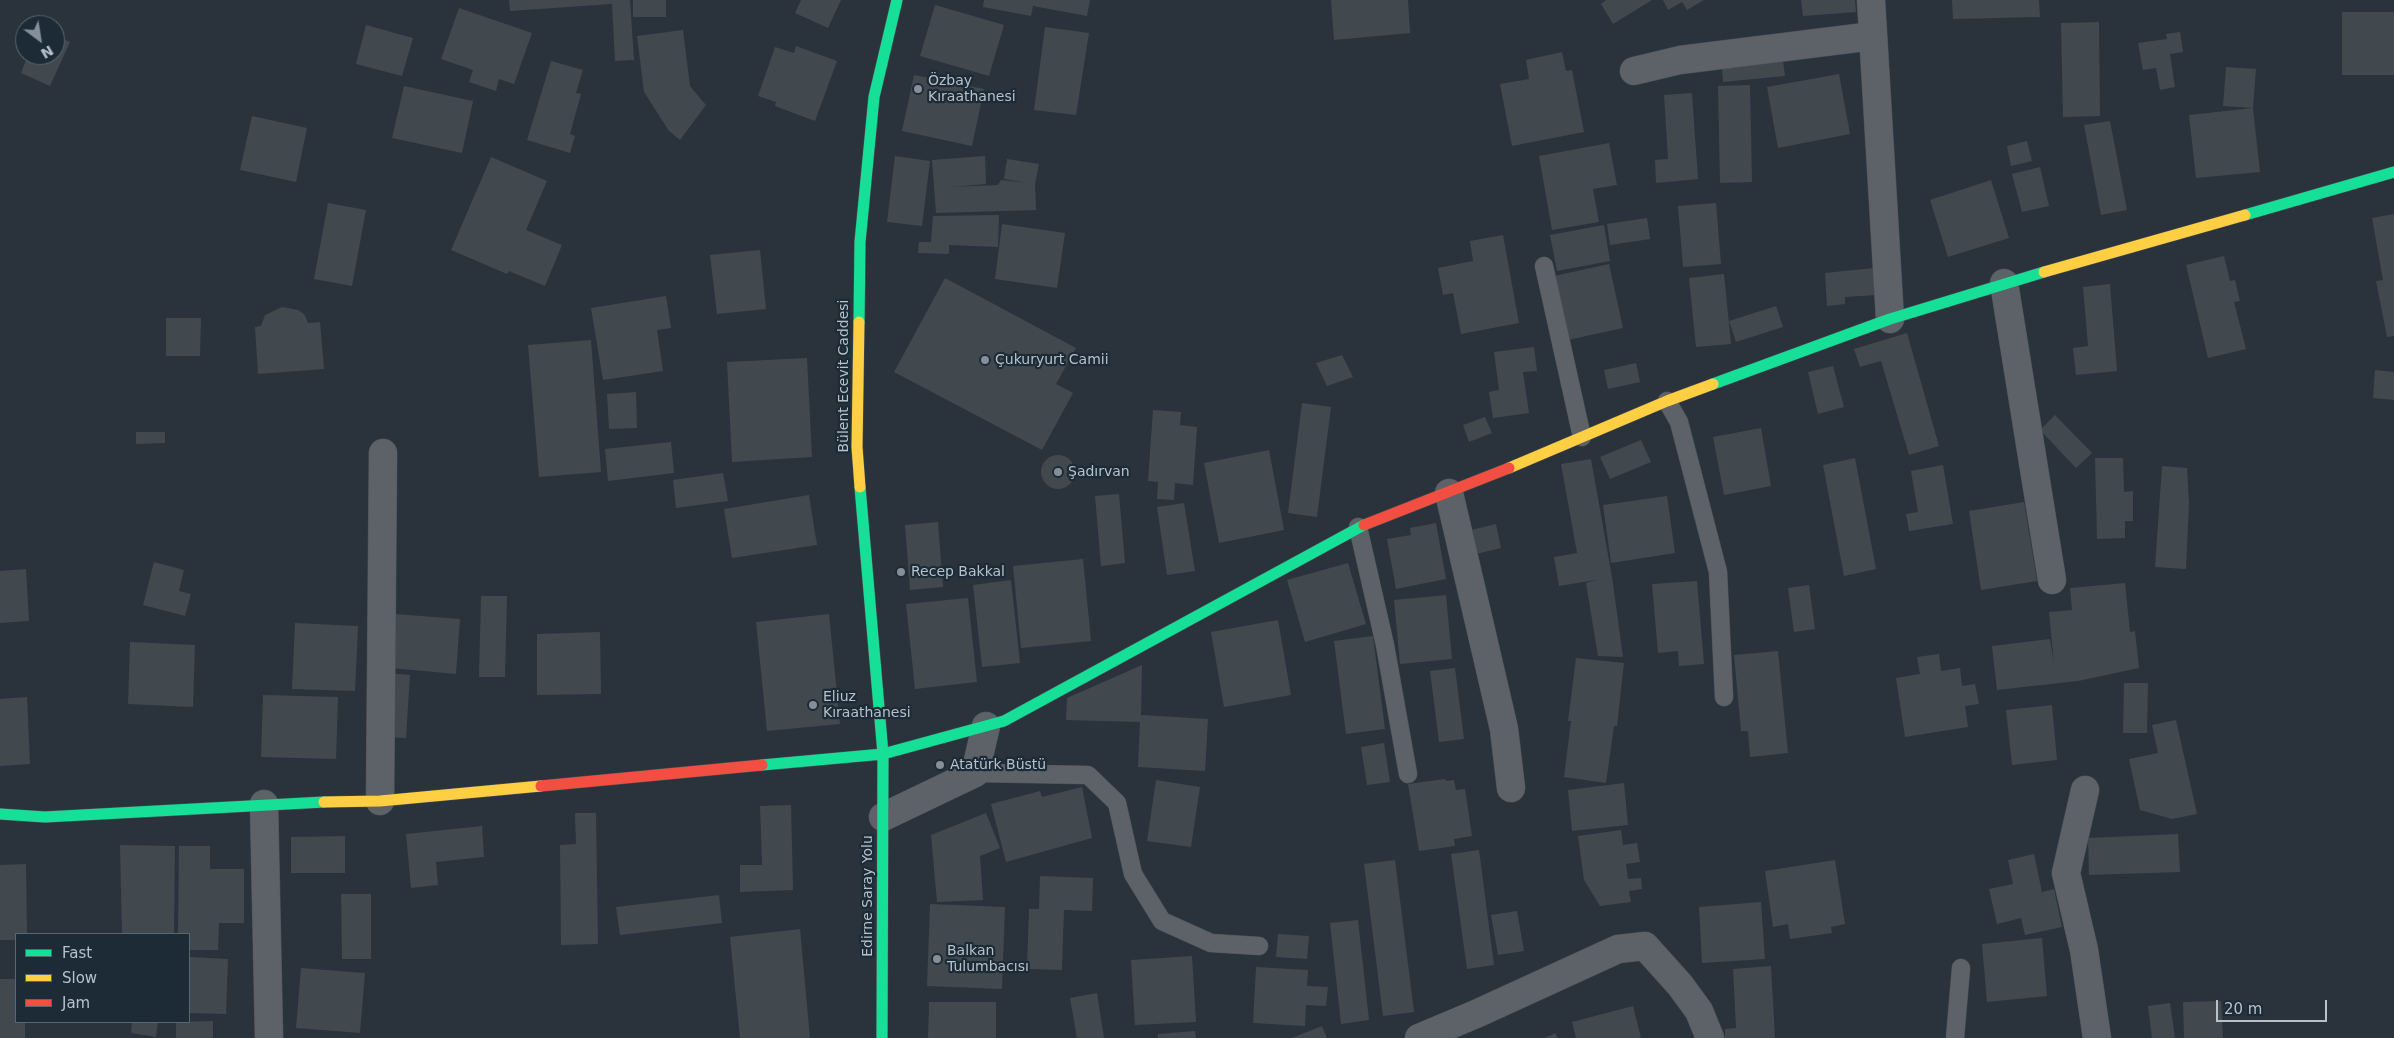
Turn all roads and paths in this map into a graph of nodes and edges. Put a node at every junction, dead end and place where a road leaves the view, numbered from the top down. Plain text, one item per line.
1 (898, 0) edge
2 (1871, 0) edge
3 (1873, 36) junction
4 (1634, 71) dead end
5 (2394, 172) edge
6 (1544, 266) dead end
7 (2004, 283) junction
8 (1890, 319) junction
9 (1667, 401) junction
10 (1582, 437) junction
11 (383, 453) dead end
12 (1449, 492) junction
13 (1358, 527) junction
14 (2052, 580) dead end
15 (1724, 697) dead end
16 (986, 726) junction
17 (883, 754) junction
18 (975, 773) junction
19 (1408, 774) dead end
20 (1511, 788) dead end
21 (2085, 790) dead end
22 (380, 800) junction
23 (264, 804) junction
24 (0, 814) edge
25 (883, 817) junction
26 (1259, 946) dead end
27 (1961, 968) dead end
28 (269, 1038) edge
29 (882, 1038) edge
30 (1419, 1038) edge
31 (1710, 1038) edge
32 (1956, 1038) edge
33 (2097, 1038) edge

1 - 17 street, Bülent Ecevit Caddesi
2 - 3 street
3 - 4 street
3 - 8 street
5 - 7 street
6 - 10 lane
7 - 8 street
7 - 14 street
8 - 9 street
9 - 10 street
9 - 15 lane
10 - 12 street
11 - 22 street
12 - 13 street
12 - 20 street
13 - 16 street
13 - 19 lane
16 - 17 street
16 - 18 street
17 - 22 street
17 - 25 street, Edirne Saray Yolu
18 - 25 street
18 - 26 lane
21 - 33 street
22 - 23 street
23 - 24 street
23 - 28 street
25 - 29 street, Edirne Saray Yolu
27 - 32 lane
30 - 31 street

